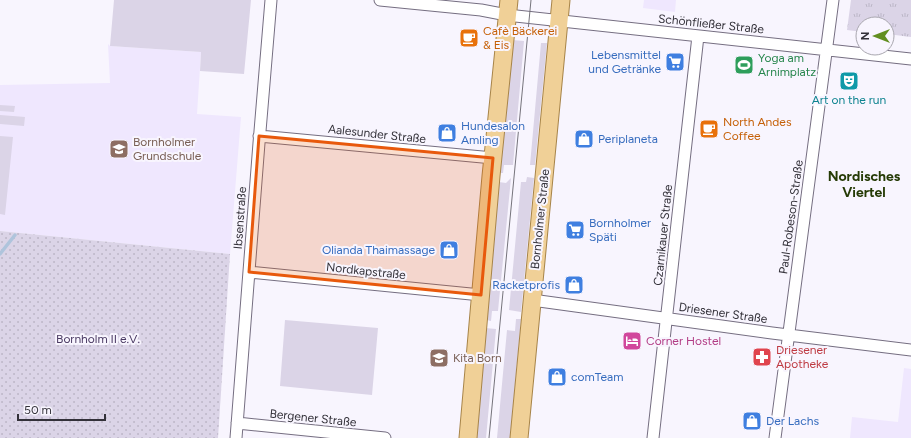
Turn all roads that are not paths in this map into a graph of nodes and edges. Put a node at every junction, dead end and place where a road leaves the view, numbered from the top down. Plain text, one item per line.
1 (271, 0) edge
2 (380, 0) edge
3 (561, 0) edge
4 (833, 0) edge
5 (508, 7) edge
6 (559, 20) junction
7 (698, 36) junction
8 (826, 50) junction
9 (911, 59) edge
10 (259, 136) junction
11 (493, 158) junction
12 (249, 272) junction
13 (481, 295) junction
14 (532, 300) junction
15 (666, 318) junction
16 (789, 335) junction
17 (911, 350) edge
18 (237, 423) junction
19 (236, 438) edge
20 (386, 438) edge
21 (468, 438) edge
22 (519, 438) edge
23 (653, 438) edge
24 (775, 438) edge

1 - 10 street, Ibsenstraße
2 - 5 street, Schönfließer Straße
3 - 6 main road, Bornholmer Straße
4 - 8 street, Paul-Robeson-Straße
5 - 6 street, Schönfließer Straße
5 - 11 main road
6 - 7 street, Schönfließer Straße
6 - 14 main road, Bornholmer Straße
7 - 8 street, Schönfließer Straße
7 - 15 street, Czarnikauer Straße
8 - 9 street, Schönfließer Straße
8 - 16 street, Paul-Robeson-Straße
10 - 11 street, Aalesunder Straße
10 - 12 street, Ibsenstraße
11 - 13 main road
12 - 13 street, Nordkapstraße
12 - 18 street, Ibsenstraße
13 - 21 main road
14 - 15 street, Driesener Straße
14 - 22 main road, Bornholmer Straße
15 - 16 street, Driesener Straße
15 - 23 street, Czarnikauer Straße
16 - 17 street, Driesener Straße
16 - 24 street, Paul-Robeson-Straße
18 - 19 street, Ibsenstraße
18 - 20 street, Bergener Straße

